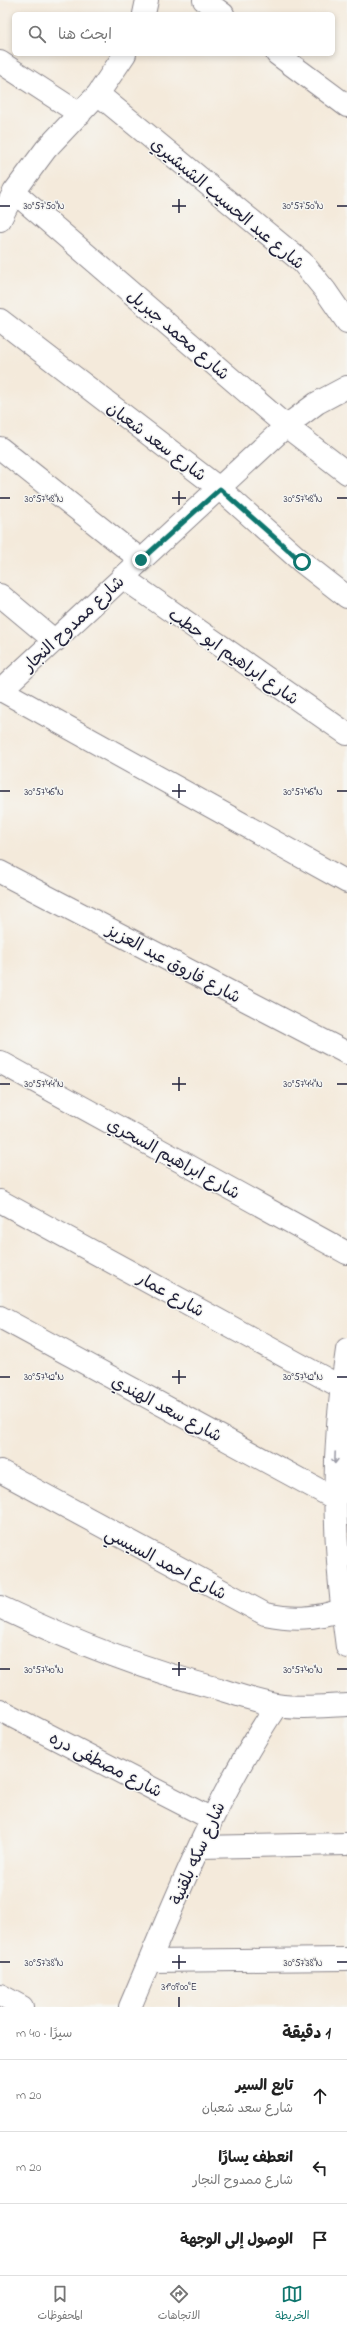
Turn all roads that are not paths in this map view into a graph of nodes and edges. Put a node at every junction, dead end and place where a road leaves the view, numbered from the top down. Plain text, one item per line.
1 (204, 0) edge
2 (220, 12) edge
3 (124, 56) edge
4 (280, 56) edge
5 (0, 62) edge
6 (98, 94) junction
7 (347, 106) edge
8 (80, 114) junction
9 (14, 192) junction
10 (0, 220) edge
11 (0, 320) edge
12 (347, 322) edge
13 (347, 386) edge
14 (286, 426) junction
15 (0, 448) edge
16 (347, 473) edge
17 (220, 489) junction
18 (141, 560) junction
19 (122, 577) junction
20 (0, 595) edge
21 (347, 597) edge
22 (55, 641) junction
23 (0, 691) edge
24 (347, 734) edge
25 (0, 872) edge
26 (347, 882) edge
27 (347, 1054) edge
28 (0, 1062) edge
29 (0, 1201) edge
30 (347, 1253) edge
31 (0, 1317) edge
32 (347, 1350) edge
33 (341, 1386) junction
34 (0, 1472) edge
35 (334, 1498) junction
36 (0, 1607) edge
37 (342, 1610) junction
38 (347, 1647) edge
39 (277, 1705) junction
40 (347, 1705) edge
41 (0, 1710) edge
42 (212, 1819) junction
43 (347, 1844) edge
44 (198, 1847) junction
45 (347, 1959) edge
46 (150, 1961) junction
47 (0, 1995) edge
48 (22, 2007) edge
49 (130, 2007) edge

1 - 2 street
3 - 6 street
4 - 7 street
5 - 8 street
6 - 8 street
6 - 12 street, شارع عبد الحسيب الشبشيري
8 - 9 street
9 - 10 street
9 - 14 street, شارع محمد جبريل
11 - 17 street, شارع سعد شعبان
13 - 14 street, شارع ممدوح النجار
14 - 16 street, شارع محمد جبريل
14 - 17 street, شارع ممدوح النجار
15 - 18 street
17 - 18 street, شارع ممدوح النجار
17 - 21 street, شارع سعد شعبان
18 - 19 street, شارع ممدوح النجار
19 - 22 street, شارع ممدوح النجار
19 - 24 street, شارع ابراهيم ابو حطب
20 - 22 street
22 - 23 street, شارع ممدوح النجار
23 - 26 street
25 - 27 street, شارع فاروق عبد العزيز
28 - 30 street, شارع ابراهيم السحري
29 - 33 street, شارع عمار
31 - 35 street, شارع سعد الهندي
32 - 33 street
33 -> 35 street
34 - 37 street, شارع احمد السيسي
35 - 37 street
36 - 39 street
37 - 38 street
39 - 40 street
39 - 42 street, شارع سكه بلقنية
41 - 42 street, شارع مصطفى دره
42 - 44 street, شارع سكه بلقنية
43 - 44 street
44 - 46 street, شارع سكه بلقنية
45 - 46 street
46 - 49 street, شارع سكه بلقنية
47 - 48 street

